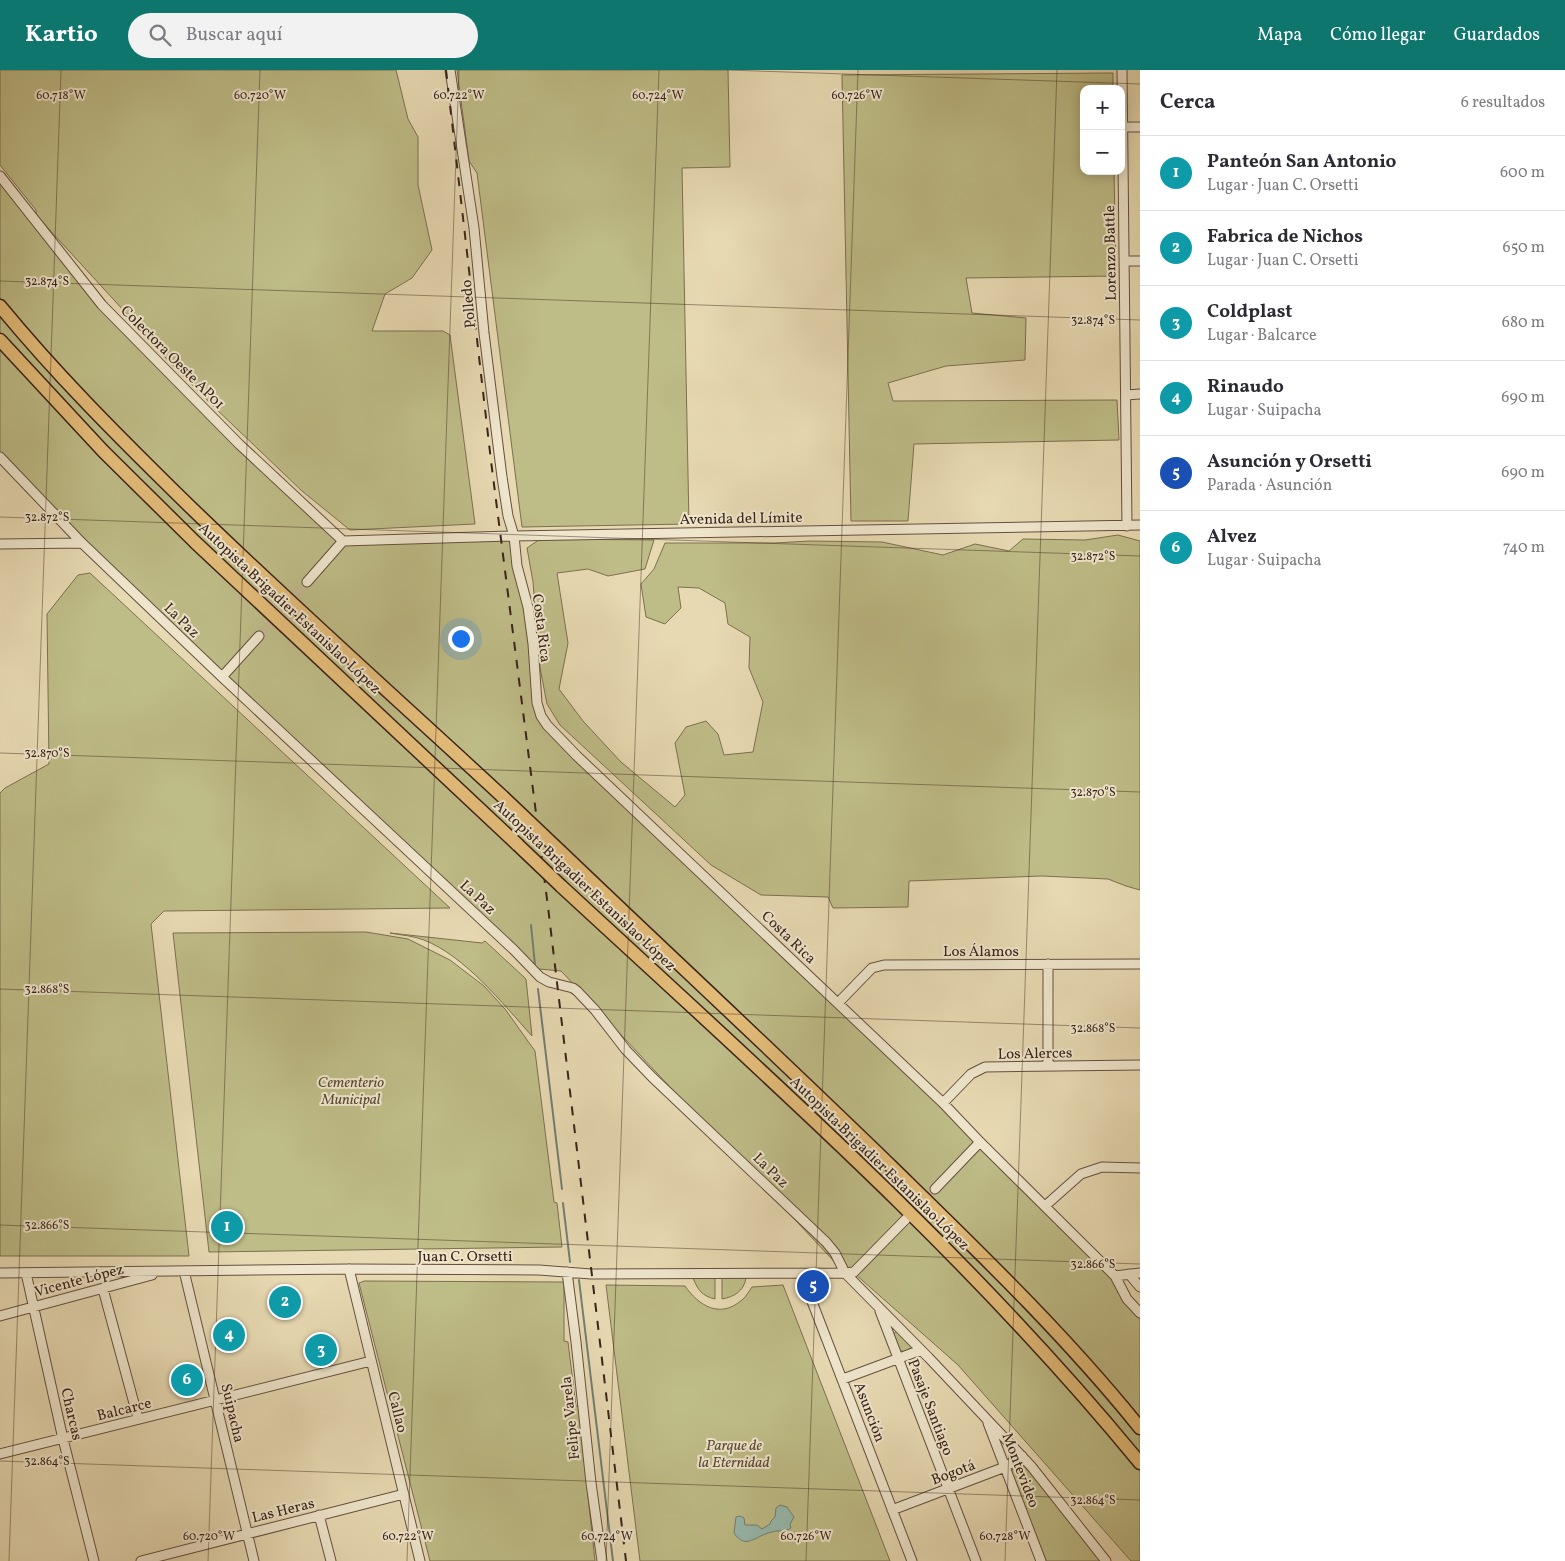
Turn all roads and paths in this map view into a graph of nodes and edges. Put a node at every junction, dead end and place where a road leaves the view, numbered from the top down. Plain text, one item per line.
1 (450, 70) edge
2 (1122, 70) edge
3 (1122, 85) edge
4 (1125, 127) edge
5 (1140, 127) edge
6 (1123, 130) edge
7 (0, 176) edge
8 (1124, 261) junction
9 (1140, 261) edge
10 (0, 306) edge
11 (0, 340) edge
12 (1126, 394) junction
13 (1140, 394) edge
14 (0, 457) edge
15 (1140, 525) edge
16 (1127, 526) junction
17 (514, 536) junction
18 (343, 542) junction
19 (82, 543) junction
20 (0, 544) edge
21 (307, 582) tunnel mouth
22 (259, 636) tunnel mouth
23 (222, 677) junction
24 (1048, 964) junction
25 (1140, 964) edge
26 (838, 1003) junction
27 (1140, 1065) edge
28 (1048, 1066) junction
29 (943, 1103) junction
30 (980, 1142) junction
31 (1140, 1168) edge
32 (935, 1189) tunnel mouth
33 (1046, 1206) junction
34 (906, 1219) tunnel mouth
35 (349, 1269) junction
36 (165, 1271) junction
37 (184, 1271) junction
38 (567, 1272) junction
39 (0, 1273) edge
40 (26, 1273) junction
41 (801, 1273) junction
42 (845, 1273) junction
43 (1140, 1273) edge
44 (1129, 1274) junction
45 (1115, 1276) junction
46 (1140, 1287) edge
47 (103, 1289) junction
48 (33, 1307) junction
49 (879, 1307) junction
50 (1140, 1313) edge
51 (0, 1316) edge
52 (921, 1350) junction
53 (898, 1358) junction
54 (371, 1361) junction
55 (843, 1378) junction
56 (216, 1401) junction
57 (986, 1417) junction
58 (138, 1418) junction
59 (1140, 1428) edge
60 (63, 1438) junction
61 (0, 1454) edge
62 (1022, 1456) junction
63 (1140, 1462) edge
64 (1005, 1467) junction
65 (948, 1488) junction
66 (404, 1494) junction
67 (892, 1510) junction
68 (320, 1515) junction
69 (247, 1534) junction
70 (94, 1561) edge
71 (141, 1561) edge
72 (254, 1561) edge
73 (331, 1561) edge
74 (420, 1561) edge
75 (602, 1561) edge
76 (912, 1561) edge
77 (976, 1561) edge
78 (1040, 1561) edge
79 (1106, 1561) edge

1 - 17 street, Polledo
2 - 3 street, Lorenzo Battle
4 - 5 street
6 - 8 street, Lorenzo Battle
7 - 18 street, Colectora Oeste AP01
8 - 9 street
8 - 12 street, Lorenzo Battle
10 - 59 highway, Autopista Brigadier Estanislao López, bridge
11 - 63 highway, Autopista Brigadier Estanislao López, bridge
12 - 13 street
12 - 16 street, Lorenzo Battle
14 - 19 street, La Paz
15 - 16 street, Avenida del Límite
16 - 17 street, Avenida del Límite
17 - 18 street, Avenida del Límite
17 - 26 street, Costa Rica
18 - 21 street
19 - 20 street
19 - 23 street, La Paz
22 - 23 street
23 - 42 street, La Paz
24 - 25 street, Los Álamos
24 - 26 street, Los Álamos
24 - 28 street
26 - 29 street, Costa Rica
27 - 28 street, Los Alerces
28 - 29 street, Los Alerces
29 - 30 street, Costa Rica
30 - 32 street
30 - 33 street, Costa Rica
31 - 33 street
33 - 45 street, Costa Rica
34 - 42 street
35 - 37 street, Juan C. Orsetti
35 - 38 street, Juan C. Orsetti
35 - 54 street, Callao
36 - 37 street, Juan C. Orsetti
36 - 40 street, Juan C. Orsetti
36 - 47 street, Vicente López
37 - 56 street, Suipacha
38 - 41 street, Juan C. Orsetti
38 - 75 street, Felipe Varela
39 - 40 street, Juan C. Orsetti
40 - 48 street, Charcas
41 - 42 street, Juan C. Orsetti
41 - 55 street, Asunción
42 - 49 street, Pasaje Santiago
43 - 44 street
44 - 45 street
44 - 46 street
45 - 50 street, Costa Rica
47 - 48 street, Vicente López
47 - 58 street
48 - 51 street, Vicente López
48 - 60 street, Charcas
49 - 52 street
49 - 53 street, Pasaje Santiago
52 - 53 street
52 - 57 street
53 - 55 street
53 - 65 street, Pasaje Santiago
54 - 56 street, Balcarce
54 - 66 street, Callao
55 - 67 street, Asunción
56 - 58 street, Balcarce
56 - 69 street, Suipacha
57 - 62 street
57 - 64 street, Montevideo
58 - 60 street, Balcarce
60 - 61 street, Balcarce
60 - 70 street, Charcas
62 - 64 street, Bogotá
62 - 79 street
64 - 65 street, Bogotá
64 - 78 street, Montevideo
65 - 67 street, Bogotá
65 - 77 street, Pasaje Santiago
66 - 68 street, Las Heras
66 - 74 street, Callao
67 - 76 street, Asunción
68 - 69 street, Las Heras
68 - 73 street
69 - 71 street, Las Heras
69 - 72 street, Suipacha

